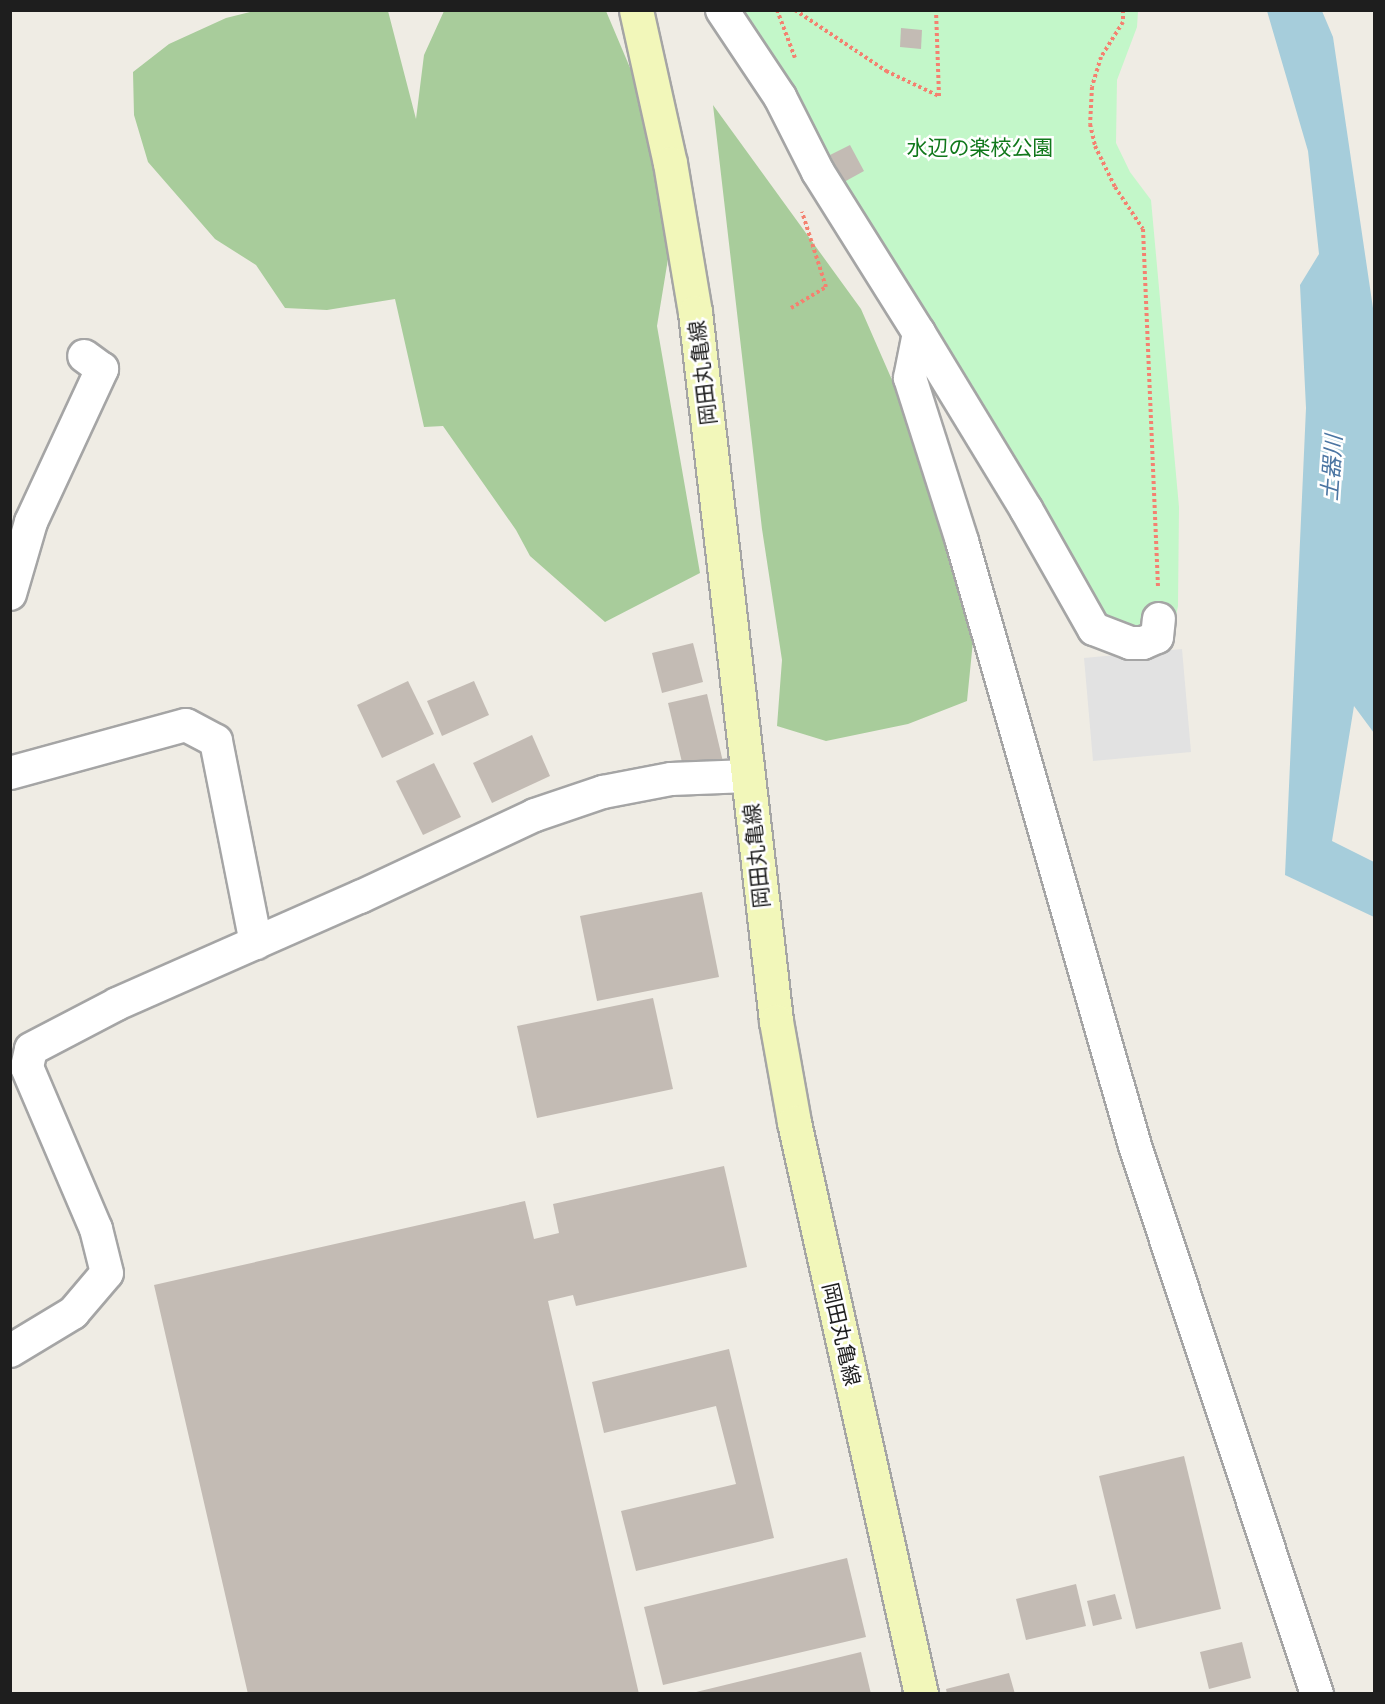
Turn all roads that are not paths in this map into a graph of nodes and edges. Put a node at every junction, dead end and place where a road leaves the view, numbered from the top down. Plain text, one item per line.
1 (636, 10) edge
2 (722, 10) edge
3 (919, 333) junction
4 (84, 356) dead end
5 (10, 594) edge
6 (1160, 620) road end
7 (10, 772) edge
8 (747, 776) junction
9 (256, 943) junction
10 (10, 1351) edge
11 (921, 1694) edge
12 (1317, 1694) edge

1 - 8 main road, 岡田丸亀線
2 - 3 street
3 - 6 street
3 - 12 street
4 - 5 street
7 - 9 street
8 - 9 street
8 - 11 main road, 岡田丸亀線
9 - 10 street

